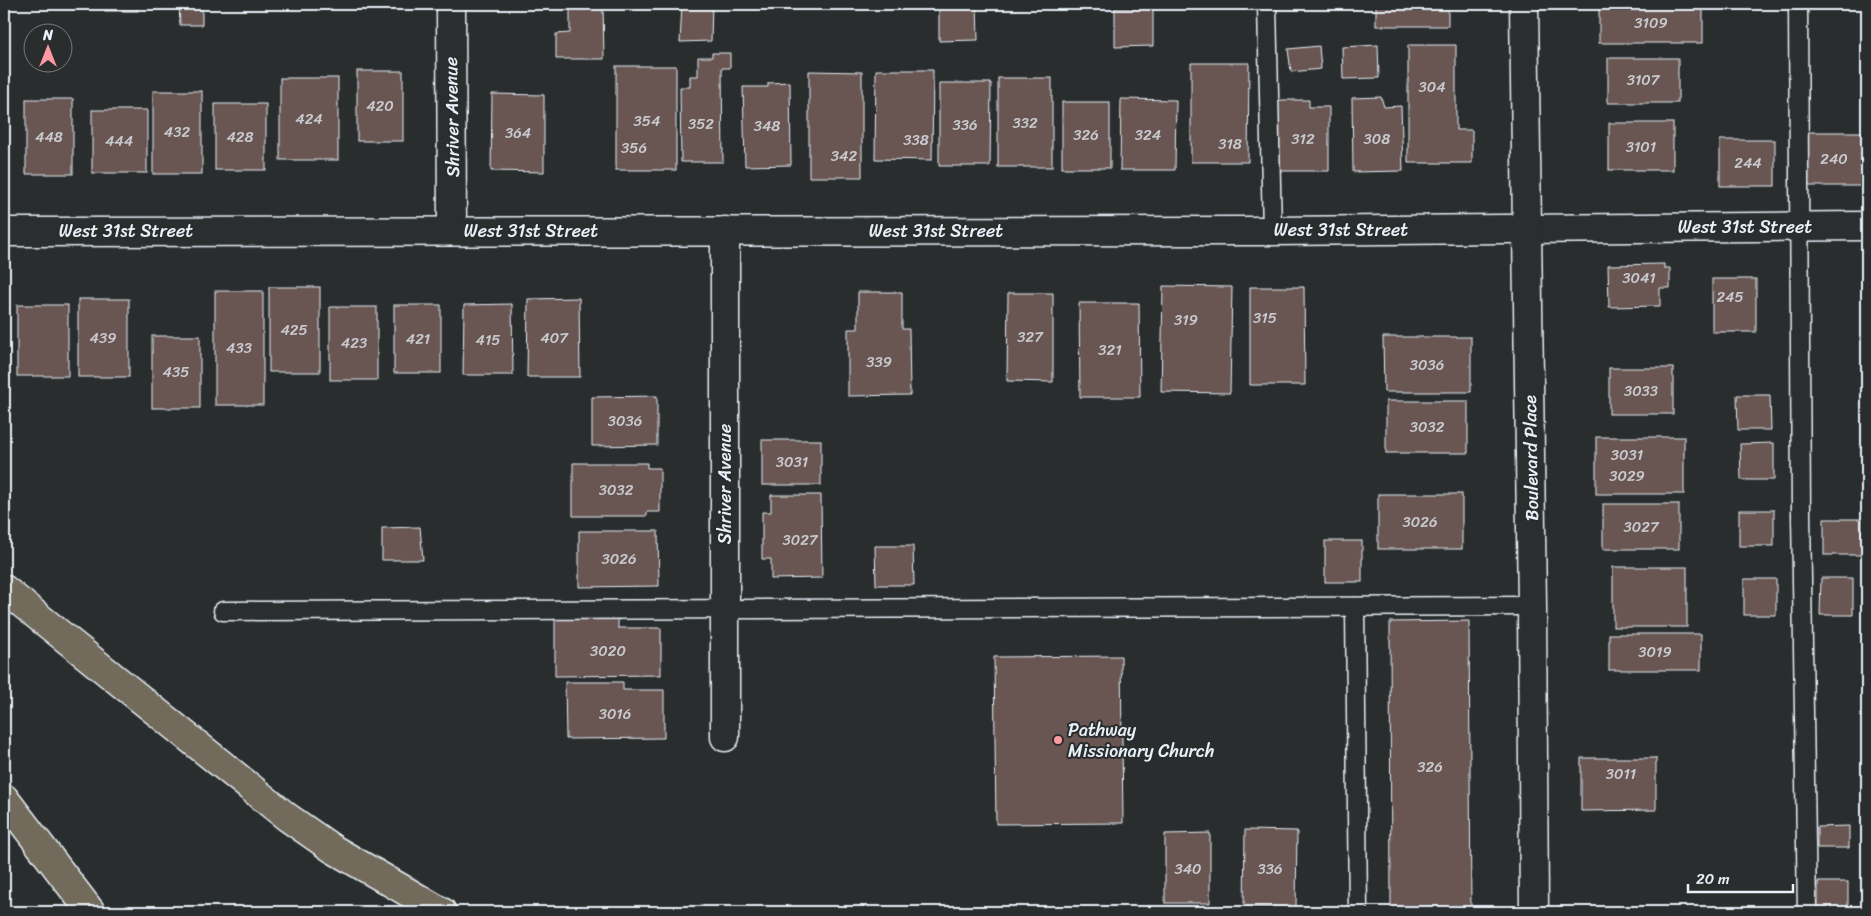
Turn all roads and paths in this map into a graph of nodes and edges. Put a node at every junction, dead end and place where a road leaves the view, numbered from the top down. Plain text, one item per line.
1 (451, 4) edge
2 (1267, 4) edge
3 (1524, 4) edge
4 (1798, 4) edge
5 (1801, 226) junction
6 (1867, 226) edge
7 (1528, 228) junction
8 (452, 231) junction
9 (725, 231) junction
10 (1272, 231) junction
11 (4, 232) edge
12 (4, 589) edge
13 (1532, 606) junction
14 (1355, 607) junction
15 (725, 609) junction
16 (223, 611) dead end
17 (725, 737) dead end
18 (4, 798) edge
19 (91, 912) edge
20 (442, 912) edge
21 (1358, 912) edge
22 (1534, 912) edge
23 (1807, 912) edge

1 - 8 street, Shriver Avenue
2 - 10 lane
3 - 7 street, Boulevard Place
4 - 5 lane
5 - 6 street, West 31st Street
5 - 7 street, West 31st Street
5 - 23 lane
7 - 10 street, West 31st Street
7 - 13 street, Boulevard Place
8 - 9 street, West 31st Street
8 - 11 street, West 31st Street
9 - 10 street, West 31st Street
9 - 15 street, Shriver Avenue
12 - 20 highway
13 - 14 lane
13 - 22 street, Boulevard Place
14 - 15 lane
14 - 21 lane
15 - 16 lane
15 - 17 street, Shriver Avenue
18 - 19 highway

